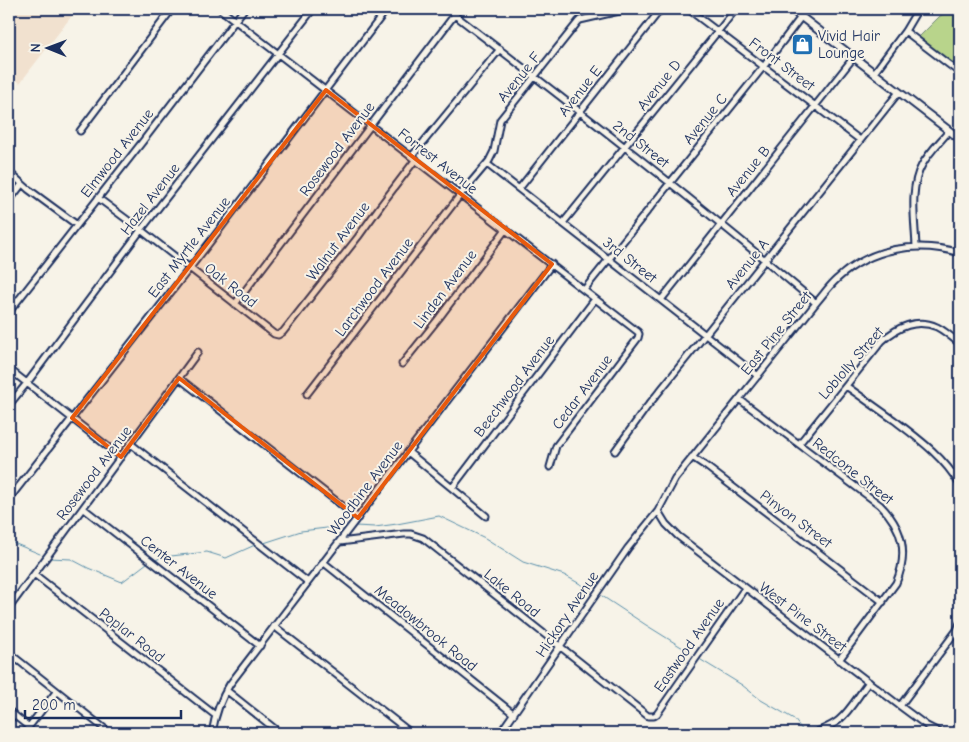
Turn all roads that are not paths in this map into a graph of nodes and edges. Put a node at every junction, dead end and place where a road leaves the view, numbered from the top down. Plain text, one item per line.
1 (172, 9) edge
2 (220, 9) edge
3 (244, 9) edge
4 (313, 9) edge
5 (387, 9) edge
6 (447, 9) edge
7 (459, 9) edge
8 (628, 9) edge
9 (661, 9) edge
10 (688, 9) edge
11 (736, 9) edge
12 (791, 9) edge
13 (918, 9) edge
14 (454, 14) junction
15 (801, 17) junction
16 (235, 20) junction
17 (905, 31) junction
18 (718, 32) junction
19 (500, 49) junction
20 (278, 54) junction
21 (854, 57) junction
22 (764, 66) junction
23 (874, 73) junction
24 (960, 73) edge
25 (535, 76) junction
26 (326, 90) junction
27 (899, 92) junction
28 (816, 105) junction
29 (580, 112) junction
30 (370, 125) junction
31 (80, 130) dead end
32 (950, 131) junction
33 (960, 139) edge
34 (860, 140) junction
35 (625, 147) junction
36 (414, 158) junction
37 (487, 164) junction
38 (9, 172) edge
39 (669, 183) junction
40 (22, 184) junction
41 (519, 189) junction
42 (461, 194) junction
43 (98, 198) junction
44 (9, 201) edge
45 (563, 223) junction
46 (721, 225) junction
47 (77, 226) junction
48 (506, 229) junction
49 (142, 230) junction
50 (916, 247) junction
51 (960, 253) edge
52 (608, 259) junction
53 (766, 260) junction
54 (552, 264) junction
55 (189, 268) junction
56 (584, 290) junction
57 (595, 299) junction
58 (661, 300) junction
59 (816, 303) junction
60 (235, 304) junction
61 (9, 312) edge
62 (639, 334) joint
63 (278, 335) joint
64 (705, 335) junction
65 (960, 344) edge
66 (198, 352) dead end
67 (402, 364) dead end
68 (9, 368) edge
69 (758, 376) junction
70 (179, 378) junction
71 (27, 383) junction
72 (846, 386) junction
73 (307, 394) dead end
74 (739, 399) junction
75 (9, 405) edge
76 (72, 418) junction
77 (131, 444) junction
78 (799, 444) junction
79 (614, 451) dead end
80 (408, 452) junction
81 (121, 457) junction
82 (692, 457) junction
83 (550, 467) dead end
84 (960, 485) edge
85 (452, 488) junction
86 (9, 499) edge
87 (83, 508) junction
88 (658, 511) junction
89 (486, 516) dead end
90 (358, 518) junction
91 (340, 542) junction
92 (323, 562) junction
93 (34, 574) junction
94 (308, 582) junction
95 (745, 588) junction
96 (883, 602) junction
97 (9, 608) edge
98 (960, 623) edge
99 (274, 626) junction
100 (260, 646) junction
101 (560, 647) junction
102 (9, 653) edge
103 (839, 660) junction
104 (869, 682) junction
105 (226, 690) junction
106 (56, 692) junction
107 (900, 706) junction
108 (9, 711) edge
109 (514, 714) junction
110 (215, 715) junction
111 (654, 716) joint
112 (29, 727) junction
113 (24, 733) edge
114 (110, 733) edge
115 (212, 733) edge
116 (280, 733) edge
117 (411, 733) edge
118 (500, 733) edge
119 (815, 733) edge
120 (941, 733) edge

1 - 31 street
2 - 16 street, Forrest Avenue
3 - 16 street, Elmwood Avenue
4 - 20 street, Hazel Avenue
5 - 26 street, East Myrtle Avenue
6 - 14 street, 2nd Street
7 - 14 street, Rosewood Avenue
8 - 25 street, Avenue F
9 - 29 street, Avenue E
10 - 18 street, Front Street
11 - 18 street, Avenue D
12 - 15 street
13 - 17 street
14 - 19 street, 2nd Street
14 - 30 street, Rosewood Avenue
15 - 21 street
15 - 22 street, Avenue C
16 - 20 street, Forrest Avenue
16 - 43 street, Elmwood Avenue
17 - 23 street
17 - 24 street
18 - 22 street, Front Street
18 - 35 street, Avenue D
19 - 25 street, 2nd Street
19 - 36 street, Walnut Avenue
20 - 26 street, Forrest Avenue
20 - 49 street, Hazel Avenue
21 - 23 street
21 - 28 street, Avenue B
22 - 28 street, Front Street
22 - 39 street, Avenue C
23 - 27 street
25 - 29 street, 2nd Street
25 - 37 street, Avenue F
26 - 30 street, Forrest Avenue
26 - 55 street, East Myrtle Avenue
27 - 32 street
27 - 34 street, Avenue A
28 - 34 street, Front Street
28 - 46 street, Avenue B
29 - 35 street, 2nd Street
29 - 41 street, Avenue E
30 - 36 street, Forrest Avenue
30 - 60 street, Rosewood Avenue
32 - 33 street
32 - 50 street
34 - 53 street, Avenue A
35 - 39 street, 2nd Street
35 - 45 street, Avenue D
36 - 42 street, Forrest Avenue
36 - 63 street, Walnut Avenue
37 - 41 street, 3rd Street
37 - 42 street, Avenue F
38 - 40 street
39 - 46 street, 2nd Street
39 - 52 street, Avenue C
40 - 44 street
40 - 47 street
41 - 45 street, 3rd Street
42 - 48 street, Forrest Avenue
42 - 73 street, Larchwood Avenue
43 - 47 street, Elmwood Avenue
43 - 49 street, Oak Road
45 - 52 street, 3rd Street
46 - 53 street, 2nd Street
46 - 58 street, Avenue B
47 - 61 street, Elmwood Avenue
48 - 54 street, Forrest Avenue
48 - 67 street, Linden Avenue
49 - 55 street, Oak Road
49 - 71 street, Hazel Avenue
50 - 51 street, East Pine Street
50 - 59 street, East Pine Street
52 - 56 street
52 - 58 street, 3rd Street
53 - 59 street, 2nd Street
53 - 64 street, Avenue A
54 - 56 street, Forrest Avenue
54 - 80 street, Woodbine Avenue
55 - 60 street, Oak Road
55 - 76 street, East Myrtle Avenue
56 - 57 street, Forrest Avenue
57 - 62 street, Forrest Avenue
57 - 85 street, Beechwood Avenue
58 - 64 street, 3rd Street
59 - 69 street, East Pine Street
60 - 63 street, Oak Road
62 - 83 street, Cedar Avenue
64 - 69 street, 3rd Street
64 - 79 street, Avenue A
65 - 72 street, Loblolly Street
66 - 70 street, Rosewood Avenue
68 - 71 street
69 - 74 street, East Pine Street
70 - 77 street, Rosewood Avenue
70 - 90 street
71 - 75 street, Hazel Avenue
71 - 76 street
72 - 78 street, Loblolly Street
72 - 84 street
74 - 78 street, Redcone Street
74 - 82 street, East Pine Street
76 - 81 street
76 - 86 street, East Myrtle Avenue
77 - 81 street, Rosewood Avenue
77 - 94 street
78 - 96 street, Redcone Street
80 - 85 street
80 - 90 street, Woodbine Avenue
81 - 87 street, Rosewood Avenue
82 - 88 street, East Pine Street
82 - 96 street, Pinyon Street
85 - 89 street
87 - 93 street, Rosewood Avenue
87 - 100 street, Center Avenue
88 - 95 street, West Pine Street
88 - 101 street, Hickory Avenue
90 - 91 street, Woodbine Avenue
91 - 92 street, Woodbine Avenue
91 - 101 street, Lake Road
92 - 94 street, Woodbine Avenue
92 - 109 street, Meadowbrook Road
93 - 97 street, Rosewood Avenue
93 - 110 street, Poplar Road
94 - 99 street, Woodbine Avenue
95 - 103 street, West Pine Street
95 - 111 street, Eastwood Avenue
96 - 103 street, Redcone Street
98 - 107 street
99 - 100 street, Woodbine Avenue
99 - 117 street
100 - 105 street, Woodbine Avenue
101 - 109 street, Hickory Avenue
101 - 111 street, Lake Road
102 - 106 street
103 - 104 street, West Pine Street
104 - 107 street, West Pine Street
104 - 119 street
105 - 110 street, Woodbine Avenue
105 - 116 street
106 - 112 street
106 - 114 street
107 - 120 street, West Pine Street
108 - 112 street
109 - 118 street, Hickory Avenue
110 - 115 street, Woodbine Avenue
112 - 113 street

